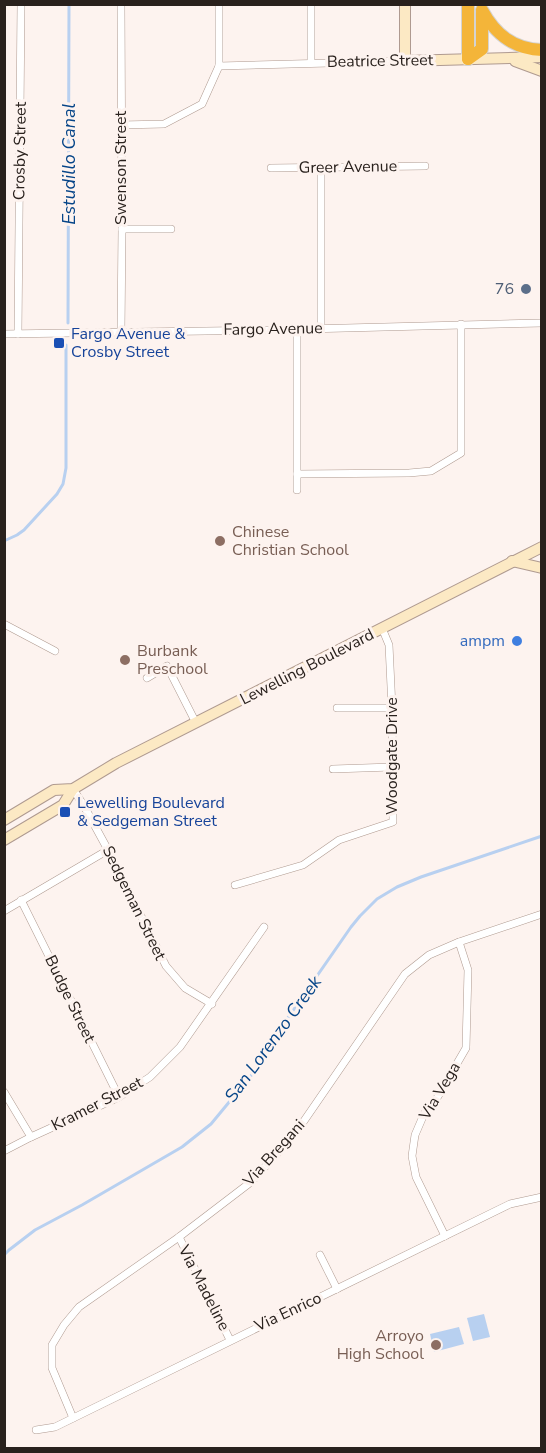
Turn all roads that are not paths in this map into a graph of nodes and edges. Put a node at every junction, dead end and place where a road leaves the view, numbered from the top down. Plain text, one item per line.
1 (21, 4) edge
2 (121, 4) edge
3 (219, 4) edge
4 (311, 4) edge
5 (405, 4) edge
6 (468, 4) edge
7 (482, 7) edge
8 (542, 40) edge
9 (518, 46) junction
10 (542, 50) edge
11 (542, 57) edge
12 (468, 59) junction
13 (509, 59) junction
14 (405, 61) junction
15 (311, 63) junction
16 (219, 66) junction
17 (542, 71) edge
18 (121, 124) junction
19 (425, 166) dead end
20 (271, 168) dead end
21 (321, 168) junction
22 (122, 229) junction
23 (171, 229) dead end
24 (542, 323) edge
25 (461, 324) junction
26 (321, 328) junction
27 (297, 329) junction
28 (121, 332) junction
29 (4, 334) edge
30 (18, 334) junction
31 (297, 474) junction
32 (297, 490) dead end
33 (540, 545) edge
34 (512, 561) junction
35 (542, 568) edge
36 (4, 624) edge
37 (382, 628) junction
38 (55, 651) dead end
39 (147, 678) dead end
40 (337, 708) dead end
41 (392, 708) junction
42 (196, 723) junction
43 (392, 767) junction
44 (333, 769) dead end
45 (73, 789) junction
46 (4, 820) edge
47 (4, 840) edge
48 (108, 850) junction
49 (235, 885) dead end
50 (21, 900) junction
51 (4, 911) edge
52 (542, 914) edge
53 (264, 927) dead end
54 (459, 942) junction
55 (212, 1004) junction
56 (4, 1092) edge
57 (119, 1097) junction
58 (31, 1137) junction
59 (4, 1151) edge
60 (542, 1197) edge
61 (445, 1236) junction
62 (178, 1237) junction
63 (320, 1255) dead end
64 (337, 1289) junction
65 (230, 1340) junction
66 (73, 1418) junction
67 (36, 1430) dead end

1 - 30 street, Crosby Street
2 - 18 street, Swenson Street
3 - 16 street
4 - 15 street
5 - 14 main road
6 - 12 highway
7 - 9 highway
7 - 12 highway
8 - 9 highway
9 - 10 highway
11 - 13 main road, Beatrice Street
12 - 13 main road, Beatrice Street
12 - 14 main road, Beatrice Street
13 - 17 main road
14 - 15 street, Beatrice Street
15 - 16 street, Beatrice Street
16 - 18 street
18 - 22 street, Swenson Street
19 - 21 street, Greer Avenue
20 - 21 street, Greer Avenue
21 - 26 street
22 - 23 street
22 - 28 street, Swenson Street
24 - 25 street, Fargo Avenue
25 - 26 street, Fargo Avenue
25 - 31 street
26 - 27 street, Fargo Avenue
27 - 28 street, Fargo Avenue
27 - 31 street
28 - 30 street, Fargo Avenue
29 - 30 street, Fargo Avenue
31 - 32 street
33 - 34 main road, Lewelling Boulevard
34 - 35 main road
34 - 37 main road, Lewelling Boulevard
36 - 38 street
37 - 41 street, Woodgate Drive
37 - 42 main road, Lewelling Boulevard
39 - 42 street
40 - 41 street
41 - 43 street, Woodgate Drive
42 - 45 main road, Lewelling Boulevard
43 - 44 street
43 - 49 street, Woodgate Drive
45 - 46 main road, Lewelling Boulevard
45 - 47 main road, Lewelling Boulevard
45 - 48 street, Sedgeman Street
48 - 50 street
48 - 55 street, Sedgeman Street
50 - 51 street
50 - 57 street, Budge Street
52 - 54 street, Via Bregani
53 - 55 street, Kramer Street
54 - 61 street, Via Vega
54 - 62 street, Via Bregani
55 - 57 street, Kramer Street
56 - 58 street
57 - 58 street, Kramer Street
58 - 59 street, Kramer Street
60 - 61 street, Via Enrico
61 - 64 street, Via Enrico
62 - 65 street, Via Madeline
62 - 66 street, Via Bregani
63 - 64 street
64 - 65 street, Via Enrico
65 - 66 street, Via Enrico
66 - 67 street, Via Enrico

